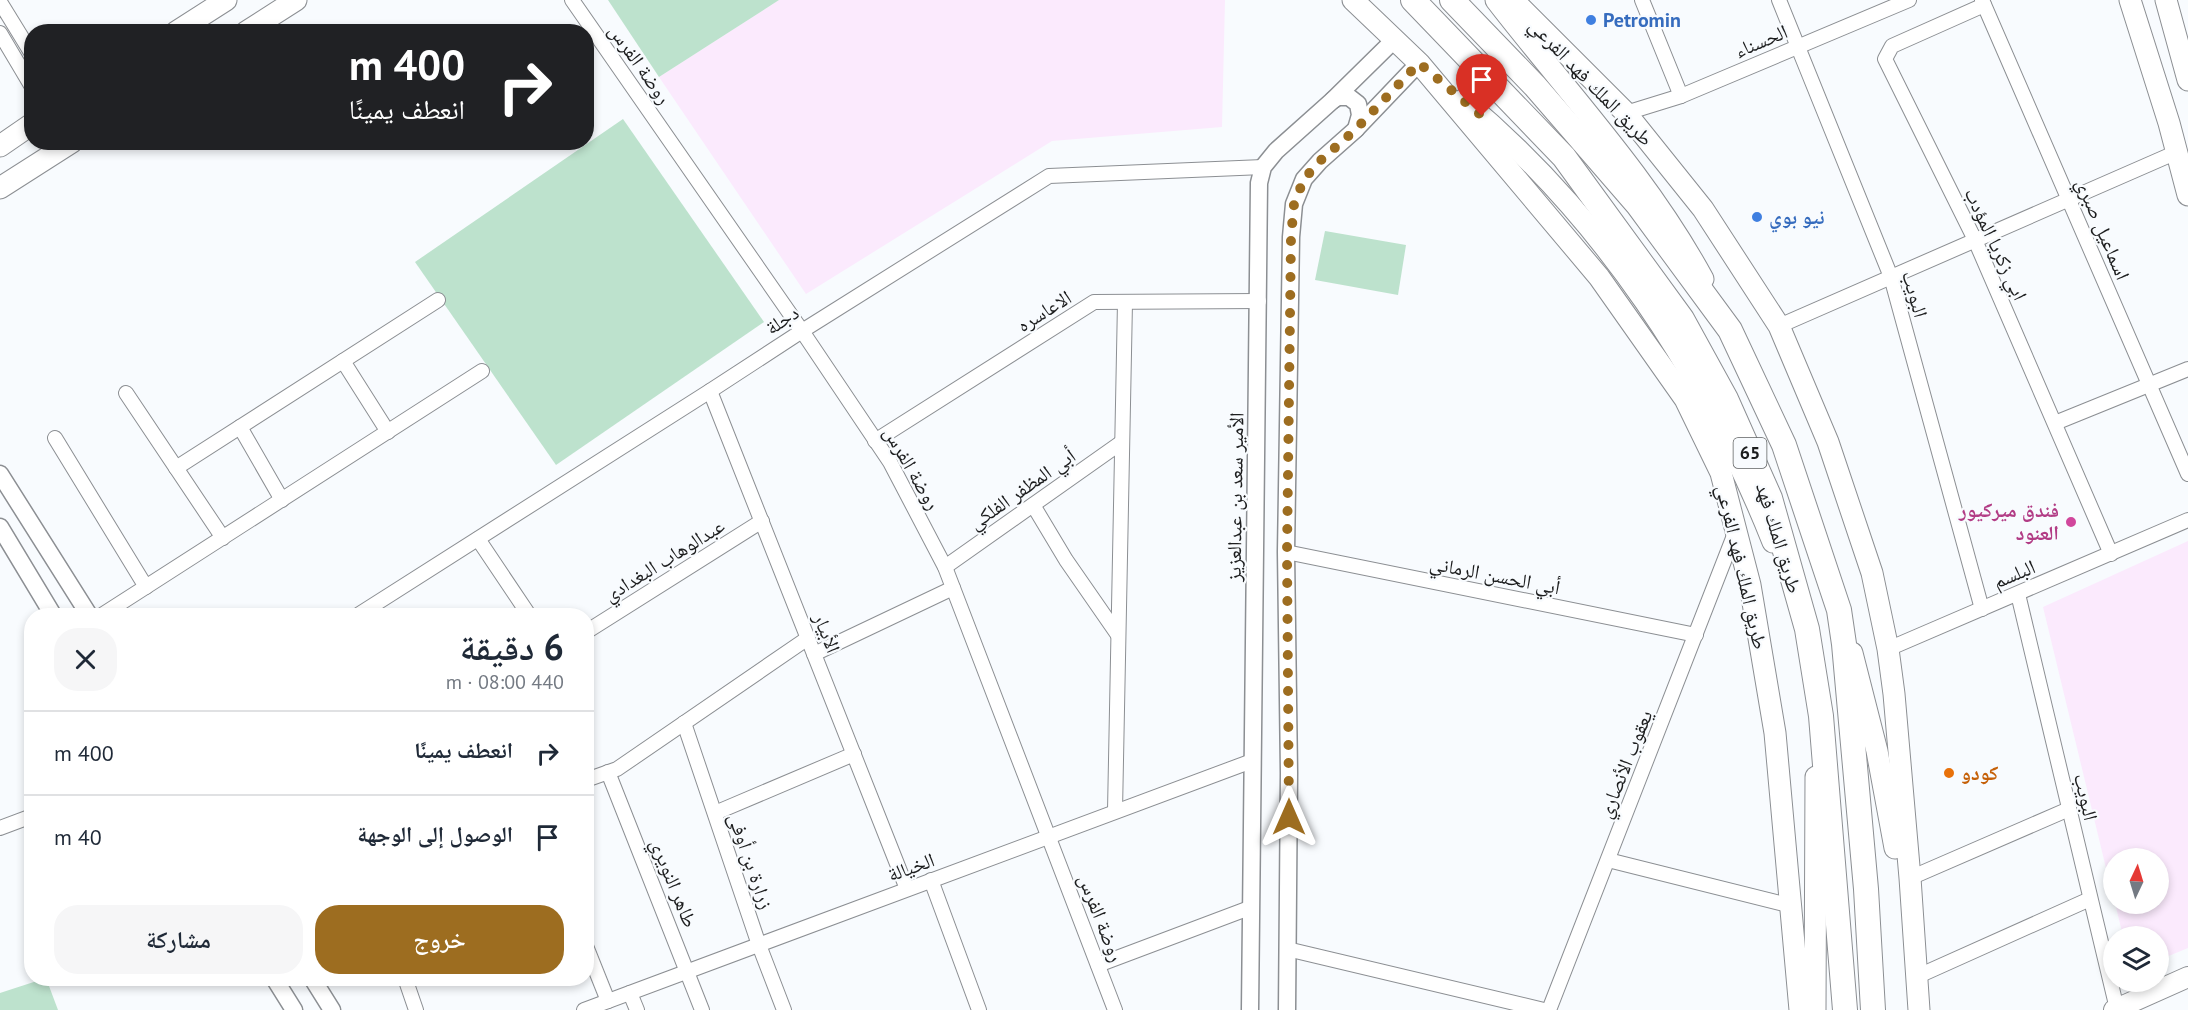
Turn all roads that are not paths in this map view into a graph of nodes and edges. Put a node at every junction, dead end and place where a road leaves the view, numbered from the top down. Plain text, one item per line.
1 (226, 0) edge
2 (296, 0) edge
3 (572, 0) edge
4 (1353, 0) edge
5 (1413, 0) edge
6 (1452, 0) edge
7 (1496, 0) edge
8 (1513, 0) edge
9 (1642, 0) edge
10 (1779, 0) edge
11 (1906, 0) edge
12 (2130, 0) edge
13 (2166, 0) edge
14 (0, 2) edge
15 (1983, 3) edge
16 (188, 24) edge
17 (258, 24) edge
18 (589, 24) edge
19 (594, 32) edge
20 (0, 33) edge
21 (1394, 40) junction
22 (24, 41) edge
23 (1800, 46) junction
24 (1419, 63) junction
25 (24, 74) edge
26 (2188, 80) edge
27 (1681, 96) junction
28 (1333, 100) junction
29 (1626, 113) junction
30 (24, 130) edge
31 (1355, 130) junction
32 (0, 146) edge
33 (59, 150) edge
34 (2177, 152) junction
35 (1263, 167) junction
36 (0, 188) edge
37 (2188, 195) edge
38 (2069, 200) junction
39 (1975, 240) junction
40 (1891, 277) junction
41 (438, 300) dead end
42 (1259, 301) junction
43 (1125, 302) junction
44 (1779, 326) junction
45 (1730, 330) junction
46 (801, 331) junction
47 (343, 361) junction
48 (2188, 369) edge
49 (482, 371) dead end
50 (2149, 384) junction
51 (710, 391) junction
52 (126, 393) dead end
53 (2055, 423) junction
54 (240, 427) junction
55 (388, 432) junction
56 (55, 438) dead end
57 (875, 441) junction
58 (1122, 442) junction
59 (176, 468) junction
60 (0, 474) edge
61 (2188, 474) edge
62 (282, 500) junction
63 (1033, 505) junction
64 (762, 520) junction
65 (2188, 520) edge
66 (0, 527) edge
67 (1736, 533) junction
68 (222, 538) junction
69 (478, 539) junction
70 (1287, 552) junction
71 (2111, 554) junction
72 (945, 567) junction
73 (146, 587) junction
74 (953, 588) junction
75 (2018, 594) junction
76 (49, 608) edge
77 (85, 608) edge
78 (113, 608) edge
79 (369, 608) edge
80 (524, 608) edge
81 (1982, 609) junction
82 (1839, 610) junction
83 (1805, 624) junction
84 (594, 627) edge
85 (1118, 635) junction
86 (1696, 635) junction
87 (808, 638) junction
88 (1888, 649) junction
89 (814, 654) junction
90 (1821, 716) junction
91 (684, 723) junction
92 (854, 754) junction
93 (1252, 761) junction
94 (608, 772) junction
95 (594, 777) edge
96 (2069, 809) junction
97 (1115, 812) junction
98 (714, 813) junction
99 (24, 819) edge
100 (0, 828) edge
101 (1049, 836) junction
102 (1608, 860) junction
103 (1910, 878) junction
104 (931, 880) junction
105 (907, 889) junction
106 (2090, 899) junction
107 (1792, 906) junction
108 (1252, 907) junction
109 (759, 945) junction
110 (1287, 949) junction
111 (1098, 965) junction
112 (594, 966) edge
113 (688, 971) junction
114 (1916, 972) junction
115 (2188, 976) edge
116 (279, 986) edge
117 (317, 986) edge
118 (408, 986) edge
119 (630, 993) junction
120 (608, 1001) junction
121 (2115, 1009) edge
122 (294, 1010) edge
123 (332, 1010) edge
124 (416, 1010) edge
125 (584, 1010) edge
126 (637, 1010) edge
127 (702, 1010) edge
128 (784, 1010) edge
129 (979, 1010) edge
130 (1115, 1010) edge
131 (1250, 1010) edge
132 (1287, 1010) edge
133 (1544, 1010) edge
134 (1549, 1010) edge
135 (1800, 1010) edge
136 (1815, 1010) edge
137 (1845, 1010) edge
138 (1874, 1010) edge
139 (1919, 1010) edge

1 - 16 main road
2 - 17 main road
3 - 18 street, روضة الفرس
4 - 21 main road, طريق الملك فهد الفرعي
5 - 83 highway, طريق الملك فهد / 65
6 - 45 highway, طريق الملك فهد / 65
7 - 45 main road
8 - 29 main road, طريق الملك فهد الفرعي
9 - 27 street
10 - 23 street, البويب
11 - 23 street, الحسناء
12 - 34 main road
13 - 26 main road
14 - 22 street
15 - 38 street, اسماعيل صبري
15 - 39 street, ابي زكريا المؤدب
19 - 46 street, روضة الفرس
20 - 25 street
21 - 24 main road, طريق الملك فهد الفرعي
21 - 28 street
23 - 27 street, الحسناء
23 - 40 street, البويب
24 - 31 street
24 - 67 main road, طريق الملك فهد الفرعي
24 - 83 main road
27 - 29 street, الحسناء
28 - 31 street
28 - 35 street
29 - 44 main road, طريق الملك فهد الفرعي
30 - 32 main road
31 - 70 street
33 - 36 main road
34 - 37 main road
34 - 38 street
35 - 42 street, الأمير سعد بن عبدالعزيز
35 - 46 street, دجلة
38 - 39 street
38 - 50 street, اسماعيل صبري
39 - 40 street
39 - 53 street, ابي زكريا المؤدب
40 - 44 street
40 - 81 street, البويب
41 - 47 street
42 - 43 street, الاعاسره
42 - 93 street, الأمير سعد بن عبدالعزيز
43 - 57 street, الاعاسره
43 - 58 street
44 - 88 main road, طريق الملك فهد الفرعي
45 - 82 highway, طريق الملك فهد / 65
46 - 51 street, دجلة
46 - 57 street, روضة الفرس
47 - 54 street
47 - 55 street
48 - 50 street
49 - 55 street
50 - 53 street
50 - 61 street, اسماعيل صبري
51 - 64 street, الأبيار
51 - 69 street, دجلة
52 - 59 street
53 - 71 street, ابي زكريا المؤدب
54 - 59 street
54 - 62 street
55 - 62 street
56 - 73 street
57 - 72 street, روضة الفرس
58 - 63 street, أبي المظفر الفلكي
58 - 85 street
59 - 68 street
60 - 77 street
62 - 68 street
63 - 72 street, أبي المظفر الفلكي
63 - 85 street
64 - 84 street, عبدالوهاب البغدادي
64 - 87 street, الأبيار
65 - 71 street, البلسم
66 - 76 street
67 - 86 street, يعقوب الأنصاري
67 - 107 main road, طريق الملك فهد الفرعي
68 - 73 street
69 - 79 street, دجلة
69 - 80 street
70 - 86 street, أبي الحسن الرماني
70 - 110 street
71 - 75 street, البلسم
72 - 74 street, روضة الفرس
73 - 78 street
74 - 89 street
74 - 101 street, روضة الفرس
75 - 81 street, البلسم
75 - 96 street, البويب
81 - 88 street, البلسم
82 - 114 main road
82 - 138 highway, طريق الملك فهد / 65
83 - 90 highway, طريق الملك فهد / 65
85 - 97 street
86 - 102 street, يعقوب الأنصاري
87 - 89 street, الأبيار
87 - 91 street
88 - 103 main road, طريق الملك فهد الفرعي
89 - 92 street, الأبيار
90 - 136 main road
90 - 137 highway, طريق الملك فهد / 65
91 - 94 street
91 - 98 street, زرارة بن أوفى
92 - 98 street
92 - 105 street, الأبيار
93 - 97 street, الخيالة
93 - 108 street, الأمير سعد بن عبدالعزيز
94 - 95 street
94 - 113 street, طاهر النويري
96 - 103 street
96 - 106 street, البويب
97 - 101 street, الخيالة
98 - 109 street, زرارة بن أوفى
99 - 100 street
101 - 104 street, الخيالة
101 - 111 street, روضة الفرس
102 - 107 street
102 - 134 street, يعقوب الأنصاري
103 - 114 main road, طريق الملك فهد الفرعي
104 - 105 street, الخيالة
104 - 129 street
105 - 109 street, الخيالة
106 - 114 street
106 - 121 street, البويب
107 - 135 main road, طريق الملك فهد الفرعي
108 - 111 street
108 - 131 street, الأمير سعد بن عبدالعزيز
109 - 113 street, الخيالة
109 - 128 street, زرارة بن أوفى
110 - 132 street
110 - 133 street
111 - 130 street, روضة الفرس
112 - 120 street
113 - 119 street, الخيالة
113 - 127 street, طاهر النويري
114 - 139 main road, طريق الملك فهد الفرعي
115 - 121 main road
116 - 122 street
117 - 123 street
118 - 124 street
119 - 120 street, الخيالة
119 - 126 street
120 - 125 street, الخيالة

